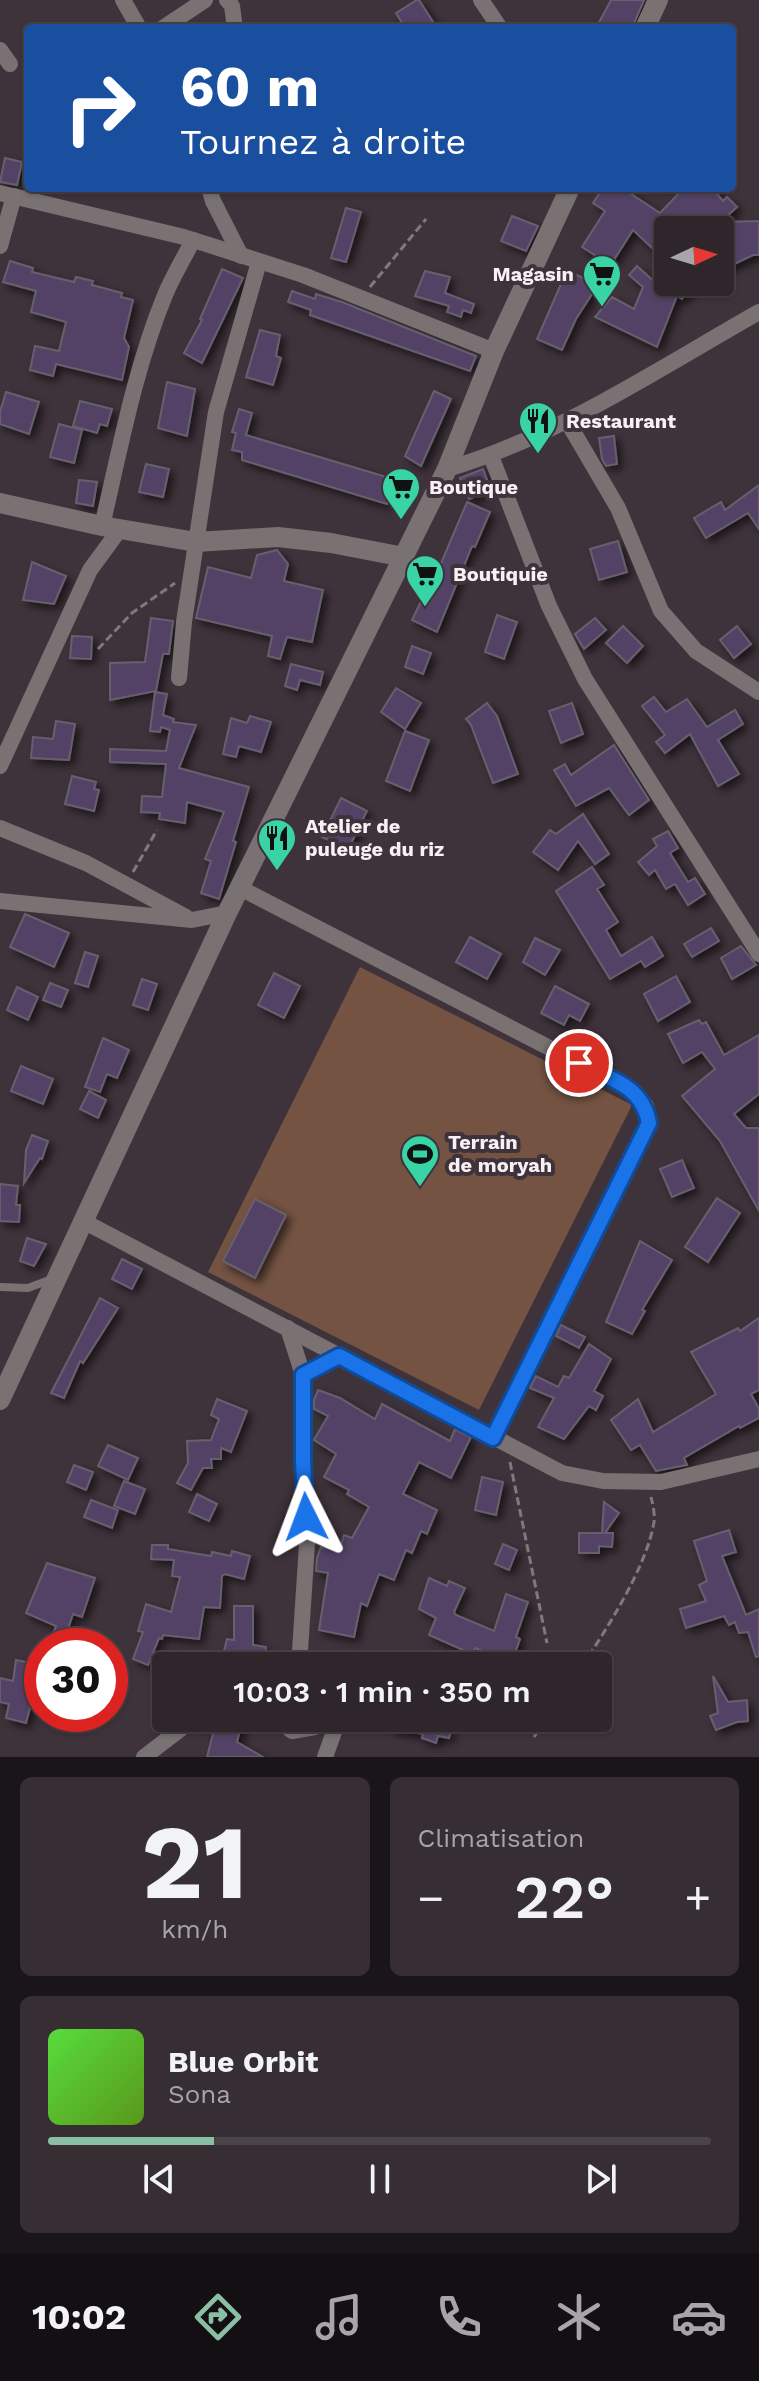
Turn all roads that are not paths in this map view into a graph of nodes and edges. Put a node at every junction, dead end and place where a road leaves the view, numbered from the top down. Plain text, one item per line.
1 (123, 0) edge
2 (227, 0) edge
3 (481, 0) edge
4 (658, 0) edge
5 (196, 2) edge
6 (137, 24) edge
7 (168, 24) edge
8 (234, 24) edge
9 (497, 24) edge
10 (647, 24) edge
11 (210, 192) edge
12 (568, 192) edge
13 (7, 194) edge
14 (193, 240) junction
15 (0, 246) edge
16 (241, 256) junction
17 (259, 262) junction
18 (759, 312) edge
19 (494, 351) junction
20 (567, 421) junction
21 (491, 456) junction
22 (447, 469) junction
23 (0, 503) edge
24 (111, 528) junction
25 (196, 542) junction
26 (404, 557) junction
27 (179, 678) dead end
28 (759, 692) edge
29 (0, 766) edge
30 (0, 828) edge
31 (240, 888) junction
32 (0, 901) edge
33 (227, 913) junction
34 (192, 920) junction
35 (759, 954) edge
36 (83, 1221) junction
37 (57, 1278) junction
38 (0, 1287) edge
39 (288, 1328) junction
40 (339, 1356) junction
41 (303, 1375) junction
42 (0, 1400) edge
43 (493, 1438) junction
44 (758, 1462) edge
45 (300, 1652) edge
46 (177, 1732) edge
47 (333, 1732) edge
48 (144, 1757) edge
49 (325, 1757) edge

1 - 6 street
2 - 8 street
3 - 9 street
4 - 10 street
5 - 7 street
11 - 16 street
12 - 19 street
13 - 14 street
13 - 15 street
14 - 16 street
14 - 24 street
16 - 17 street
17 - 19 street
17 - 25 street
18 - 20 street
19 - 22 street
20 - 21 street
20 - 28 street
21 - 22 street
21 - 35 street
22 - 26 street
23 - 24 street
24 - 25 street
24 - 29 street
25 - 26 street
25 - 27 street
26 - 31 street
30 - 34 street
31 - 33 street
31 - 43 street
32 - 34 street
33 - 34 street
33 - 36 street
36 - 37 street
36 - 39 street
37 - 38 lane
37 - 42 street
39 - 40 street
39 - 41 street
40 - 41 street
40 - 43 street
41 - 45 street
43 - 44 street
46 - 48 street
47 - 49 street

